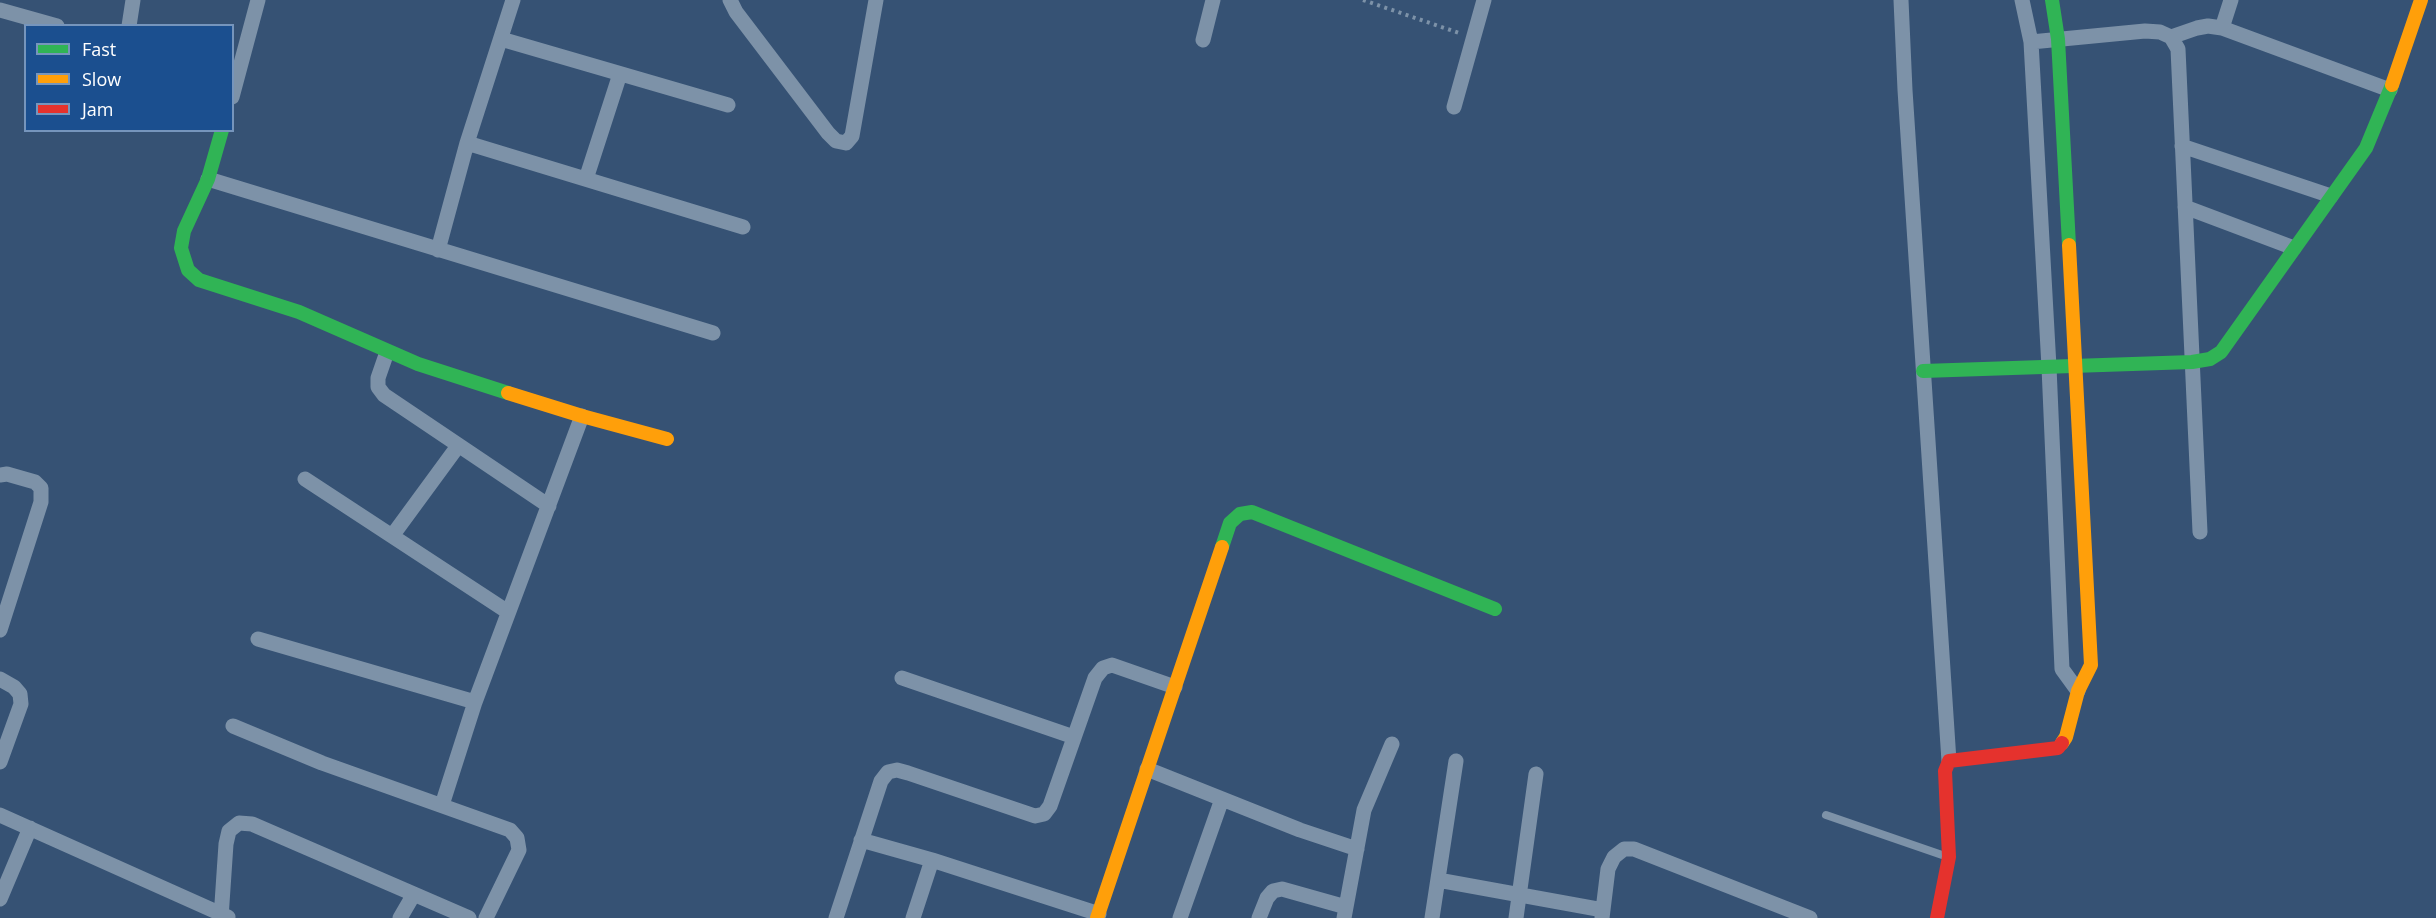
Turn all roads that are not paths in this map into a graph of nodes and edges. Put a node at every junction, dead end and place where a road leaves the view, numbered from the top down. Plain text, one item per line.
1 (134, 0) edge
2 (258, 0) edge
3 (513, 0) edge
4 (730, 0) edge
5 (876, 0) edge
6 (1213, 0) edge
7 (1484, 0) edge
8 (1901, 0) edge
9 (2022, 0) edge
10 (2052, 0) edge
11 (2231, 0) edge
12 (2421, 0) edge
13 (0, 10) edge
14 (50, 24) edge
15 (129, 24) edge
16 (2222, 28) junction
17 (2171, 37) junction
18 (501, 39) junction
19 (2058, 39) junction
20 (1203, 40) dead end
21 (2031, 42) junction
22 (236, 74) edge
23 (620, 74) junction
24 (2390, 90) junction
25 (728, 105) dead end
26 (1454, 107) dead end
27 (221, 132) edge
28 (467, 143) junction
29 (2182, 146) junction
30 (208, 179) junction
31 (586, 179) junction
32 (2331, 196) junction
33 (2185, 207) junction
34 (743, 227) dead end
35 (2294, 248) junction
36 (438, 250) junction
37 (713, 333) dead end
38 (387, 352) junction
39 (2192, 362) junction
40 (2049, 367) junction
41 (2077, 367) junction
42 (1923, 371) junction
43 (582, 416) junction
44 (667, 439) dead end
45 (458, 446) junction
46 (0, 476) edge
47 (305, 479) dead end
48 (549, 507) junction
49 (2200, 532) dead end
50 (392, 536) junction
51 (1495, 609) dead end
52 (508, 612) junction
53 (0, 630) edge
54 (258, 639) dead end
55 (902, 678) dead end
56 (0, 679) edge
57 (1175, 687) junction
58 (2078, 691) junction
59 (475, 702) junction
60 (233, 726) dead end
61 (1074, 737) junction
62 (1392, 744) dead end
63 (1456, 761) dead end
64 (1949, 761) junction
65 (0, 762) edge
66 (1148, 769) junction
67 (1536, 774) dead end
68 (1222, 799) junction
69 (442, 805) junction
70 (0, 815) edge
71 (1826, 815) dead end
72 (30, 828) junction
73 (861, 840) junction
74 (1357, 849) junction
75 (1949, 857) junction
76 (932, 860) junction
77 (1438, 880) junction
78 (414, 894) junction
79 (1519, 894) junction
80 (0, 899) edge
81 (1345, 913) edge
82 (1602, 914) edge
83 (1098, 916) edge
84 (225, 917) edge
85 (840, 917) edge
86 (400, 918) edge
87 (469, 918) edge
88 (486, 918) edge
89 (913, 918) edge
90 (1180, 918) edge
91 (1259, 918) edge
92 (1432, 918) edge
93 (1516, 918) edge
94 (1810, 918) edge
95 (1937, 918) edge

1 - 15 street
2 - 22 street
3 - 18 street
4 - 5 street
6 - 20 street
7 - 26 street
8 - 42 street
9 - 21 street
10 - 19 street
11 - 16 street
12 - 24 street
13 - 14 street
16 - 17 street
16 - 24 street
17 - 19 street
17 - 29 street
18 - 23 street
18 - 28 street
19 - 21 street
19 - 41 street
21 - 40 street
23 - 25 street
23 - 31 street
24 - 32 street
27 - 30 street
28 - 31 street
28 - 36 street
29 - 32 street
29 - 33 street
30 - 36 street
30 - 38 street
31 - 34 street
32 - 35 street
33 - 35 street
33 - 39 street
35 - 39 street
36 - 37 street
38 - 43 street
38 - 45 street
39 - 41 street
39 - 49 street
40 - 41 street
40 - 42 street
40 - 58 street
41 - 58 street
42 - 64 street
43 - 44 street
43 - 48 street
45 - 48 street
45 - 50 street
46 - 53 street
47 - 50 street
48 - 52 street
50 - 52 street
51 - 57 street
52 - 59 street
54 - 59 street
55 - 61 street
56 - 65 street
57 - 61 street
57 - 66 street
58 - 64 street
59 - 69 street
60 - 69 street
61 - 73 street
62 - 74 street
63 - 77 street
64 - 75 street
66 - 68 street
66 - 83 street
67 - 79 street
68 - 74 street
68 - 90 street
69 - 88 street
70 - 72 street
71 - 75 lane
72 - 80 street
72 - 84 street
73 - 76 street
73 - 85 street
74 - 81 street
75 - 95 street
76 - 83 street
76 - 89 street
77 - 79 street
77 - 92 street
78 - 84 street
78 - 86 street
78 - 87 street
79 - 82 street
79 - 93 street
81 - 91 street
82 - 94 street

